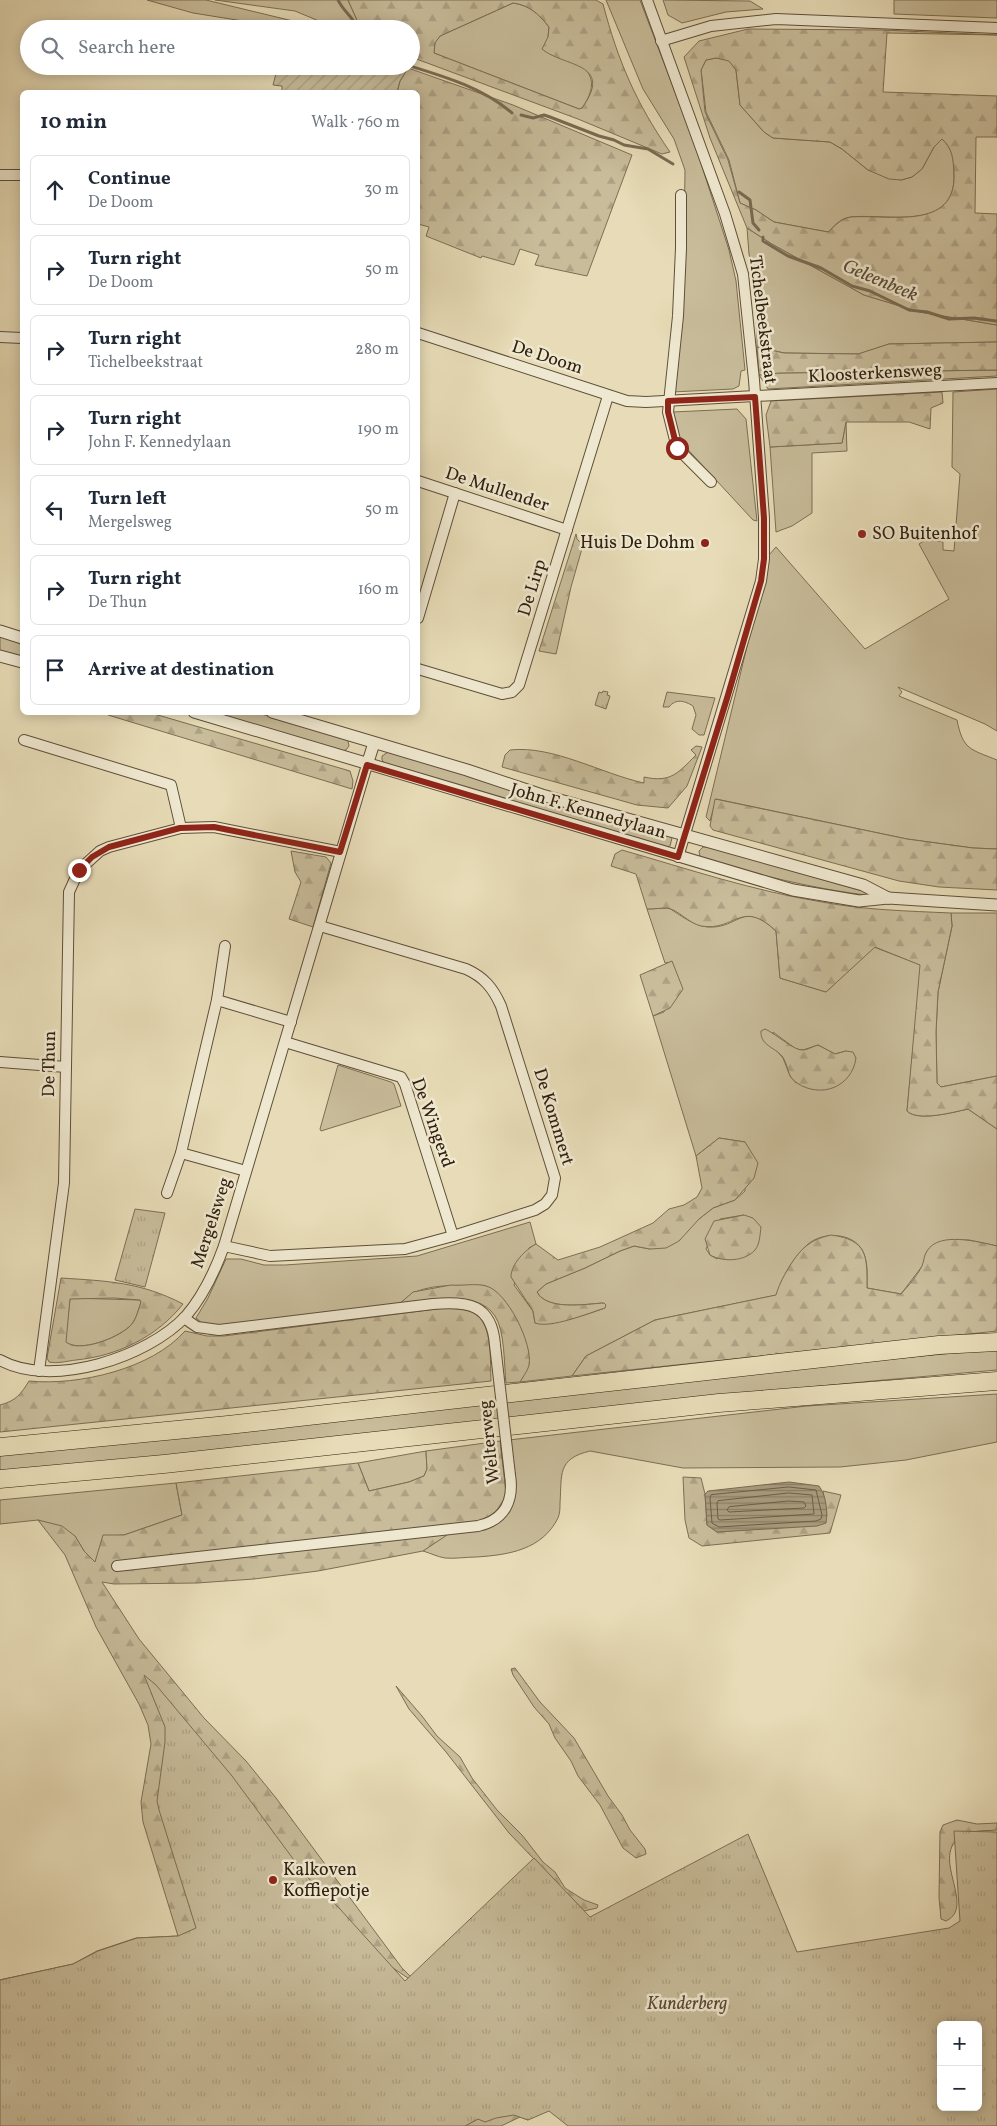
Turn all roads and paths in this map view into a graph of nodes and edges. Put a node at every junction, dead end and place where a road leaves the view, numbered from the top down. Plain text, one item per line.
1 (647, 0) edge
2 (997, 28) edge
3 (661, 42) junction
4 (0, 174) edge
5 (20, 175) edge
6 (681, 196) dead end
7 (420, 334) edge
8 (0, 338) edge
9 (20, 338) edge
10 (997, 383) edge
11 (608, 396) junction
12 (755, 397) junction
13 (668, 401) junction
14 (420, 482) edge
15 (711, 482) dead end
16 (455, 493) junction
17 (567, 530) junction
18 (420, 611) edge
19 (0, 631) edge
20 (20, 637) edge
21 (0, 656) edge
22 (20, 661) edge
23 (420, 670) edge
24 (204, 715) edge
25 (282, 715) edge
26 (24, 740) dead end
27 (374, 742) junction
28 (367, 765) junction
29 (180, 828) junction
30 (685, 835) junction
31 (340, 852) junction
32 (678, 857) junction
33 (888, 898) junction
34 (997, 904) edge
35 (320, 926) junction
36 (225, 946) dead end
37 (217, 1000) junction
38 (291, 1022) junction
39 (285, 1042) junction
40 (0, 1062) edge
41 (66, 1067) junction
42 (181, 1153) junction
43 (246, 1171) junction
44 (167, 1193) dead end
45 (453, 1236) junction
46 (224, 1246) junction
47 (184, 1318) junction
48 (997, 1342) edge
49 (0, 1360) edge
50 (39, 1371) junction
51 (997, 1381) edge
52 (0, 1448) edge
53 (0, 1479) edge
54 (117, 1566) dead end

1 - 3 street, Tichelbeekstraat
2 - 3 street
3 - 12 street, Tichelbeekstraat
4 - 5 street
6 - 13 street
7 - 11 street, De Doom
8 - 9 street
10 - 12 street, Kloosterkensweg
11 - 13 street, De Doom
11 - 17 street, De Lirp
12 - 13 street, De Doom
12 - 30 street, Tichelbeekstraat
13 - 15 street
14 - 16 street, De Mullender
16 - 17 street, De Mullender
16 - 18 street
17 - 23 street, De Lirp
19 - 20 street
21 - 22 street
24 - 28 street, John F. Kennedylaan
25 - 27 street, John F. Kennedylaan
26 - 29 street
27 - 28 street
27 - 30 street, John F. Kennedylaan
28 - 31 street, Mergelsweg
28 - 32 street, John F. Kennedylaan
29 - 31 street, De Thun
29 - 41 street, De Thun
30 - 32 street, Tichelbeekstraat
30 - 33 street, John F. Kennedylaan
31 - 35 street, Mergelsweg
32 - 33 street, John F. Kennedylaan
33 - 34 street, John F. Kennedylaan
35 - 38 street, Mergelsweg
35 - 45 street, De Kommert
36 - 37 street
37 - 38 street
37 - 42 street
38 - 39 street, Mergelsweg
39 - 43 street, Mergelsweg
39 - 45 street, De Wingerd
40 - 41 street
41 - 50 street, De Thun
42 - 43 street, Mergelsweg
42 - 44 street
43 - 46 street, Mergelsweg
45 - 46 street, De Kommert
46 - 47 street, Mergelsweg
47 - 50 street, Mergelsweg
47 - 54 street, Welterweg, bridge
48 - 52 highway
49 - 50 street, Mergelsweg
51 - 53 highway

